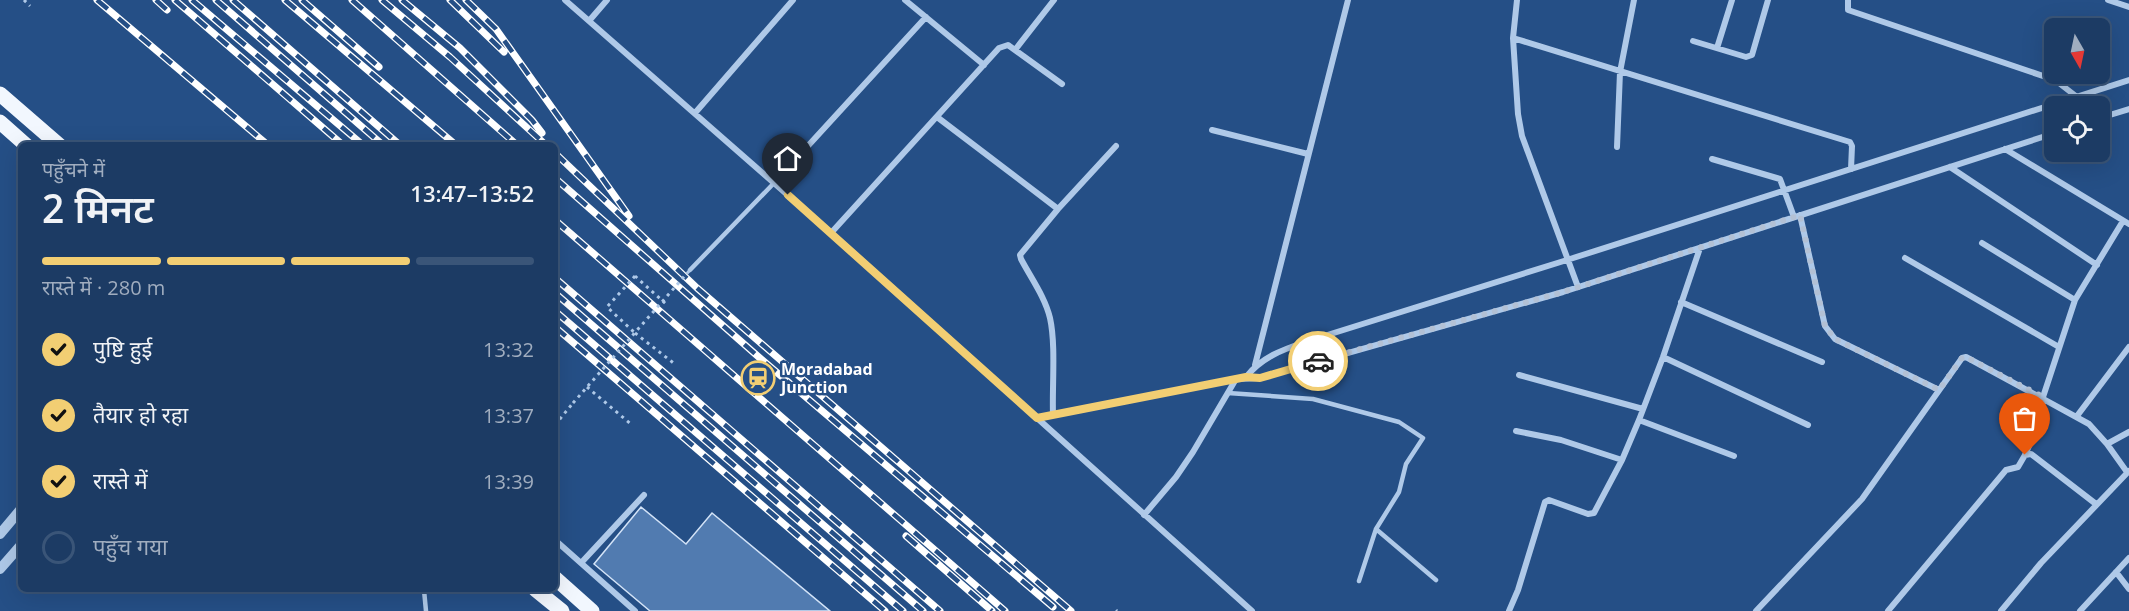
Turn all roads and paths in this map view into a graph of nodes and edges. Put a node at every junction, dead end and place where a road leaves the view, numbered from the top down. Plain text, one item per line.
1 (24, 0) edge
2 (565, 0) edge
3 (607, 0) edge
4 (793, 0) edge
5 (905, 0) edge
6 (1054, 0) edge
7 (1348, 0) edge
8 (1517, 0) edge
9 (1634, 0) edge
10 (1732, 0) edge
11 (1767, 0) edge
12 (1848, 0) edge
13 (2108, 0) edge
14 (30, 6) dead end
15 (2129, 7) edge
16 (926, 17) junction
17 (589, 21) junction
18 (1513, 38) junction
19 (1693, 41) dead end
20 (1717, 48) junction
21 (1015, 50) junction
22 (984, 65) junction
23 (1620, 72) junction
24 (2129, 80) edge
25 (1062, 84) dead end
26 (0, 94) edge
27 (2076, 96) edge
28 (2080, 96) edge
29 (2044, 108) edge
30 (2129, 109) edge
31 (695, 113) junction
32 (2110, 115) edge
33 (937, 117) junction
34 (0, 122) edge
35 (1212, 130) dead end
36 (2044, 137) edge
37 (22, 142) edge
38 (55, 142) edge
39 (1116, 146) dead end
40 (1617, 147) dead end
41 (2005, 149) junction
42 (1308, 154) junction
43 (1712, 159) dead end
44 (1950, 167) junction
45 (1851, 169) junction
46 (774, 183) junction
47 (1784, 190) junction
48 (1058, 209) junction
49 (1797, 216) junction
50 (2126, 223) edge
51 (831, 233) junction
52 (1982, 243) dead end
53 (1700, 248) junction
54 (1905, 258) dead end
55 (1567, 260) junction
56 (2097, 265) junction
57 (690, 270) joint
58 (1578, 287) junction
59 (2075, 300) junction
60 (1681, 302) junction
61 (666, 304) dead end
62 (635, 333) junction
63 (2129, 347) edge
64 (2059, 348) junction
65 (1663, 357) junction
66 (1822, 362) dead end
67 (676, 365) dead end
68 (1255, 365) junction
69 (1519, 375) dead end
70 (1246, 377) junction
71 (1236, 379) junction
72 (587, 387) junction
73 (1939, 390) junction
74 (1228, 393) junction
75 (2043, 397) junction
76 (1644, 409) junction
77 (1053, 415) junction
78 (2077, 416) junction
79 (1037, 418) junction
80 (558, 420) edge
81 (1639, 420) junction
82 (632, 425) dead end
83 (1808, 425) dead end
84 (1516, 431) dead end
85 (2129, 432) edge
86 (2107, 444) junction
87 (2025, 455) junction
88 (1734, 456) dead end
89 (1622, 460) junction
90 (2128, 471) edge
91 (644, 495) dead end
92 (2096, 504) junction
93 (18, 513) edge
94 (1144, 515) junction
95 (1376, 529) junction
96 (0, 534) edge
97 (558, 543) edge
98 (18, 548) edge
99 (2129, 558) edge
100 (581, 563) junction
101 (0, 569) edge
102 (2116, 572) junction
103 (1436, 580) dead end
104 (558, 581) edge
105 (1359, 581) dead end
106 (2129, 589) edge
107 (424, 592) edge
108 (538, 592) edge
109 (426, 611) edge
110 (562, 611) edge
111 (592, 611) edge
112 (635, 611) edge
113 (1252, 611) edge
114 (1509, 611) edge
115 (1756, 611) edge
116 (1888, 611) edge
117 (2001, 611) edge
118 (2080, 611) edge

1 - 14 path
2 - 17 street
3 - 17 street
4 - 31 street
5 - 16 street
6 - 21 street
7 - 42 street
8 - 18 street
9 - 23 street
10 - 20 street
11 - 20 street
12 - 27 street
13 - 15 street
16 - 22 street
16 - 46 street
17 - 31 street
18 - 23 street
18 - 55 street
19 - 20 street
21 - 22 street
21 - 25 street
22 - 33 street
23 - 40 street
23 - 45 street
24 - 28 street
26 - 38 main road
29 - 45 street
30 - 32 street
31 - 46 street
33 - 48 street
33 - 51 street
34 - 37 main road
35 - 42 street
36 - 41 street
39 - 48 street
41 - 44 street
41 - 50 street
42 - 68 street
43 - 47 street
44 - 49 street
44 - 56 street
45 - 47 street
46 - 51 street
46 - 57 lane
47 - 49 street
47 - 55 street
48 - 77 street
49 - 53 street
49 - 73 street
50 - 56 street
51 - 79 street
52 - 59 street
53 - 58 street
53 - 60 street
54 - 64 street
55 - 58 street
55 - 68 street
56 - 59 street
57 - 62 path, bridge
58 - 70 street
59 - 64 street
60 - 65 street
60 - 66 street
61 - 62 path, bridge
62 - 67 path
62 - 72 path, bridge
63 - 78 street
64 - 75 street
65 - 76 street
65 - 83 street
68 - 70 street
69 - 76 street
70 - 71 street
71 - 74 street
71 - 77 street
72 - 80 path, bridge
72 - 82 path
73 - 75 street
73 - 115 street
74 - 94 street
74 - 95 lane
75 - 78 street
75 - 87 street
76 - 81 street
77 - 79 street
78 - 86 street
79 - 94 street
81 - 88 street
81 - 89 street
84 - 89 street
85 - 86 street
86 - 90 street
87 - 92 street
87 - 116 street
89 - 114 street
90 - 92 street
91 - 100 street
92 - 117 street
93 - 96 street
94 - 113 street
95 - 103 lane
95 - 105 lane
97 - 100 street
98 - 101 street
99 - 102 street
100 - 112 street
102 - 106 street
102 - 118 street
104 - 111 main road
107 - 109 lane
108 - 110 main road

